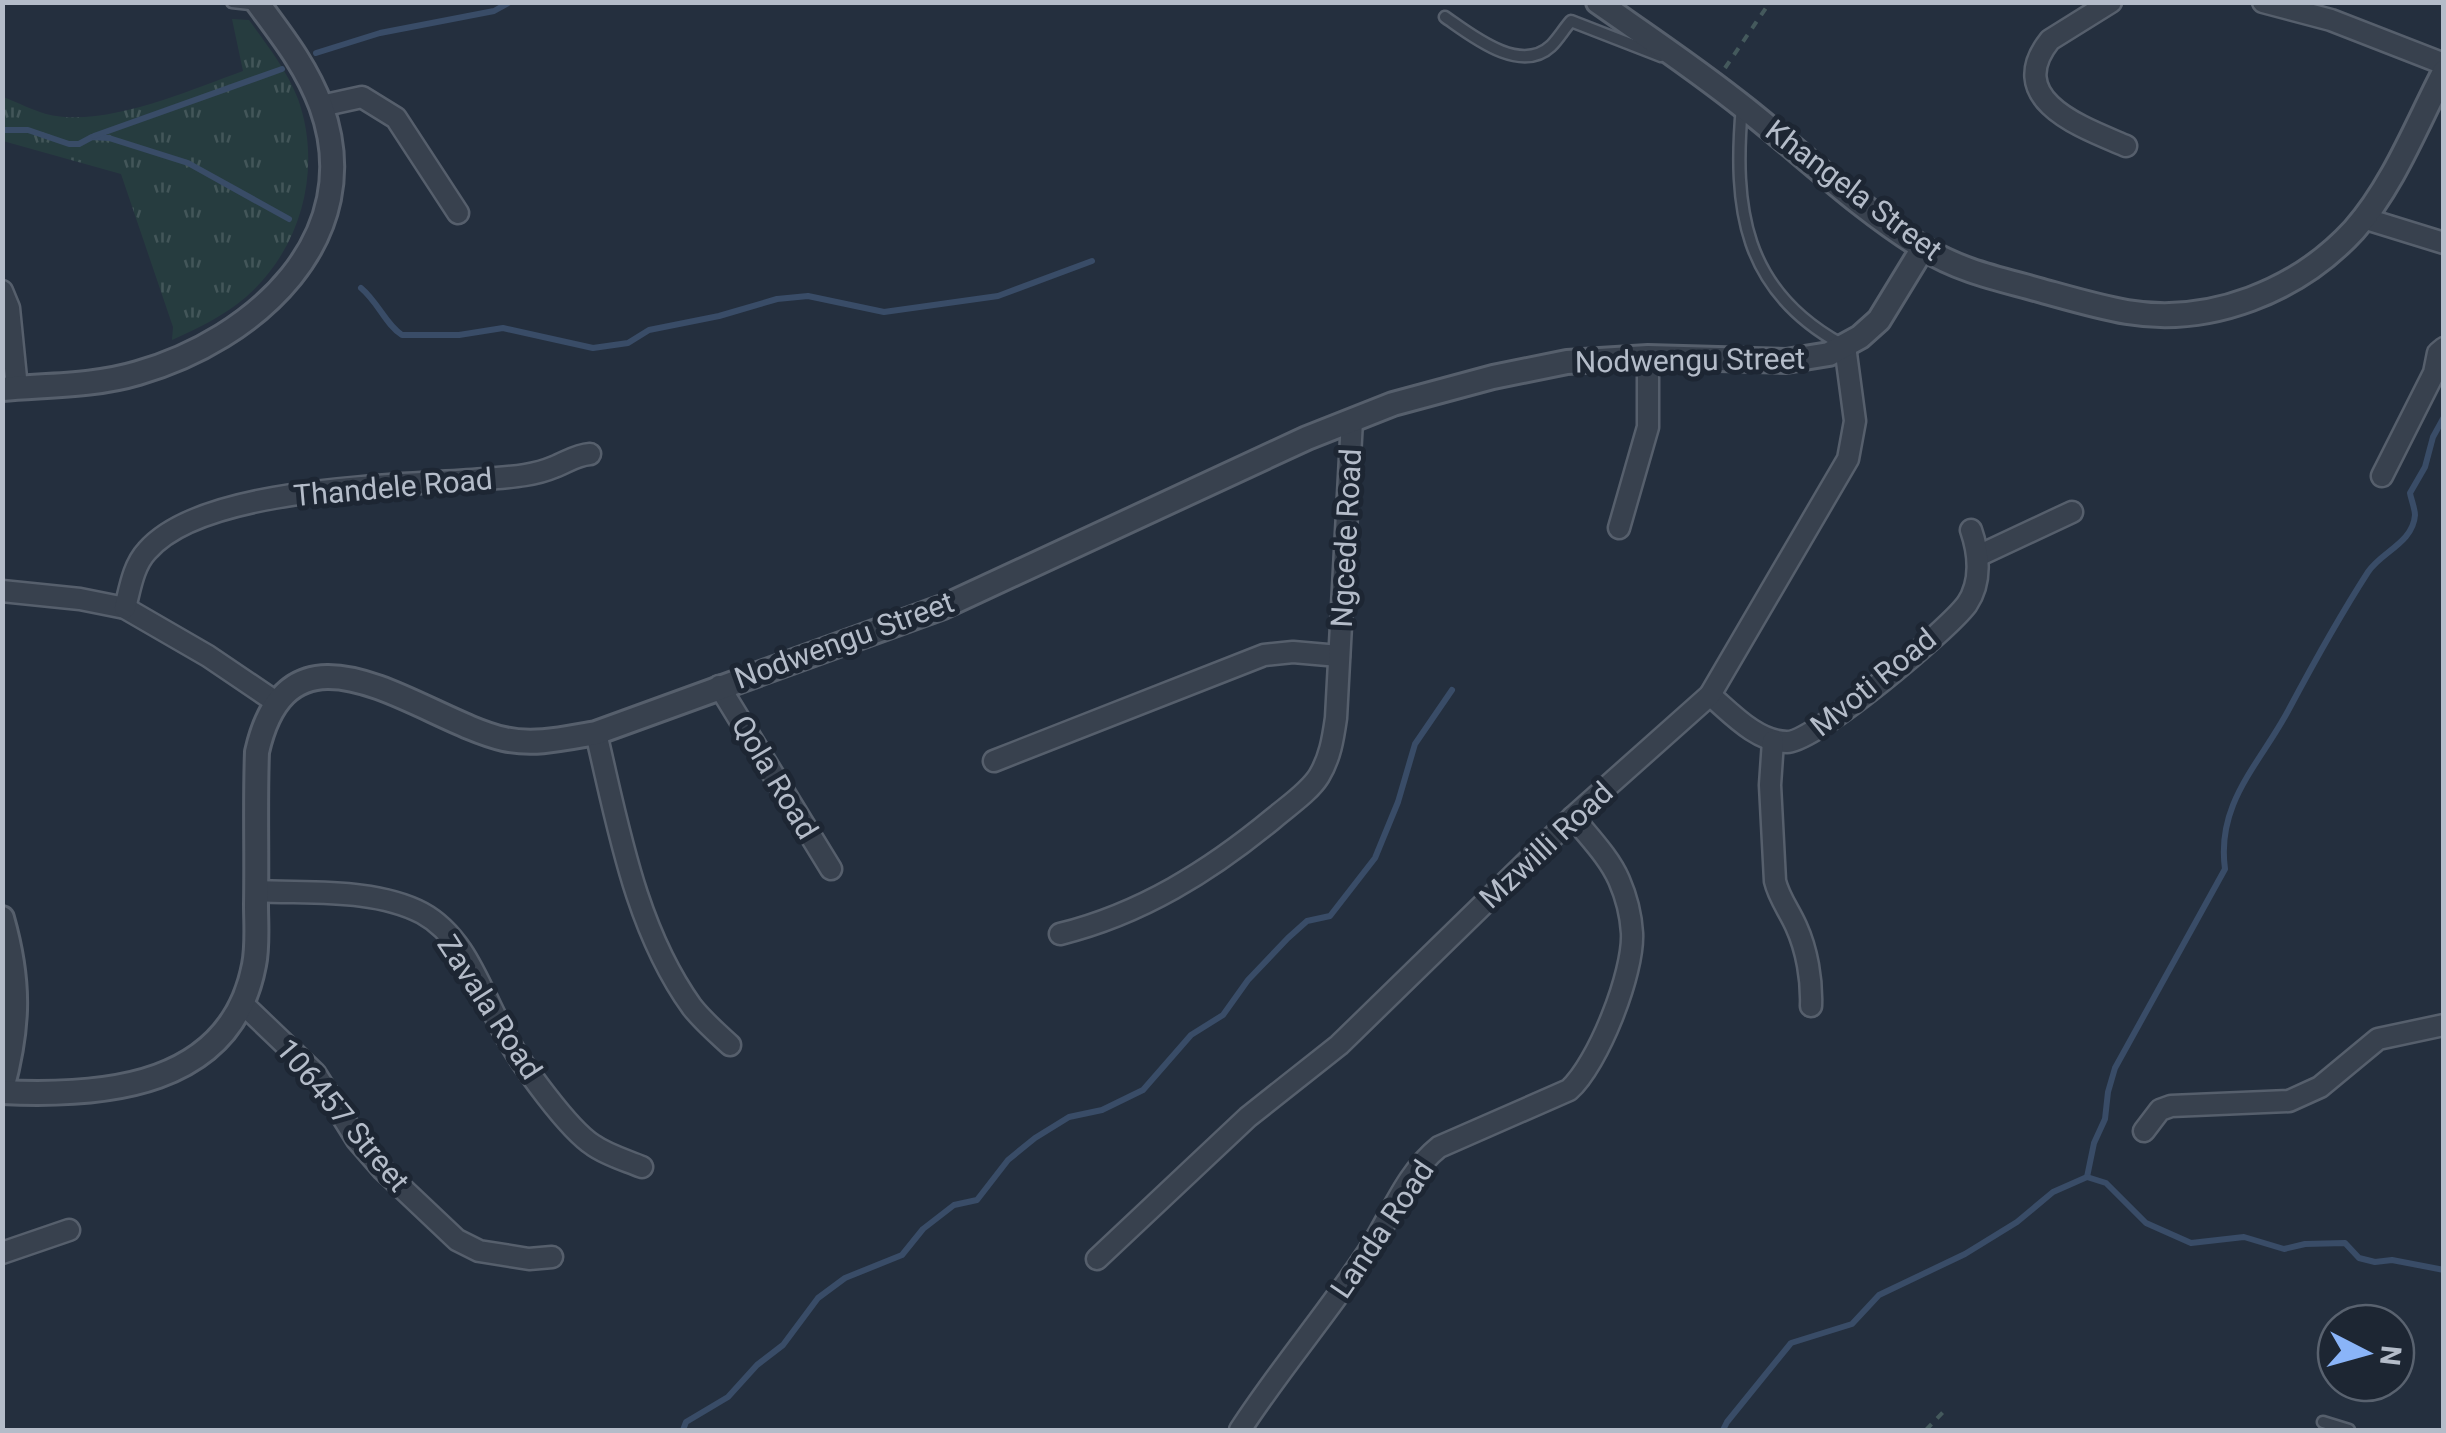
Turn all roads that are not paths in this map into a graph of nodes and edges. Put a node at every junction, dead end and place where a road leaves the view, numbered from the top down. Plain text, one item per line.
1 (232, 2) edge
2 (1598, 2) edge
3 (2111, 2) edge
4 (2264, 2) edge
5 (258, 4) edge
6 (1445, 17) dead end
7 (2444, 64) edge
8 (1690, 66) junction
9 (2444, 72) edge
10 (1742, 105) junction
11 (321, 106) junction
12 (2126, 146) dead end
13 (458, 212) dead end
14 (2363, 218) junction
15 (2444, 243) edge
16 (1923, 248) junction
17 (2, 291) edge
18 (1845, 346) junction
19 (2444, 348) edge
20 (1648, 358) junction
21 (10, 388) edge
22 (1352, 420) junction
23 (590, 454) dead end
24 (2382, 476) dead end
25 (2072, 512) dead end
26 (1619, 528) dead end
27 (1971, 530) dead end
28 (1978, 556) junction
29 (2, 591) edge
30 (125, 608) junction
31 (1339, 656) junction
32 (719, 686) junction
33 (1710, 695) junction
34 (276, 702) junction
35 (596, 732) junction
36 (1773, 741) junction
37 (994, 761) dead end
38 (1573, 817) junction
39 (831, 869) dead end
40 (256, 891) junction
41 (2, 918) edge
42 (1060, 934) dead end
43 (244, 1005) junction
44 (1811, 1006) dead end
45 (2444, 1025) edge
46 (730, 1045) dead end
47 (2, 1091) edge
48 (2144, 1130) dead end
49 (642, 1167) dead end
50 (69, 1230) dead end
51 (2, 1254) edge
52 (552, 1257) dead end
53 (1097, 1260) dead end
54 (2323, 1422) dead end
55 (1240, 1430) edge
56 (2349, 1430) edge

1 - 5 lane
2 - 8 street, Khangela Street
3 - 12 street
4 - 7 street
5 - 11 street
6 - 8 lane
8 - 10 street, Khangela Street
9 - 14 street, Khangela Street
10 - 16 street, Khangela Street
10 - 18 lane
11 - 13 street
11 - 21 street
14 - 15 street
14 - 16 street, Khangela Street
16 - 18 street, Nodwengu Street
17 - 21 street
18 - 20 street, Nodwengu Street
18 - 33 street, Mzwilli Road
19 - 24 street
20 - 22 street, Nodwengu Street
20 - 26 street
22 - 31 street, Ngcede Road
22 - 32 street, Nodwengu Street
23 - 30 street, Thandele Road
25 - 28 street
27 - 28 street, Mvoti Road
28 - 36 street, Mvoti Road
29 - 30 street
30 - 34 street
31 - 37 street, Ngcede Road
31 - 42 street, Ngcede Road
32 - 35 street, Nodwengu Street
32 - 39 street, Qola Road
33 - 36 street, Mvoti Road
33 - 38 street, Mzwilli Road
34 - 35 street, Nodwengu Street
34 - 40 street
35 - 46 street
36 - 44 street
38 - 53 street, Mzwilli Road
38 - 55 street, Landa Road
40 - 43 street
40 - 49 street, Zavala Road
41 - 47 street
43 - 47 street
43 - 52 street, 106457 Street
45 - 48 street
50 - 51 street
54 - 56 lane

